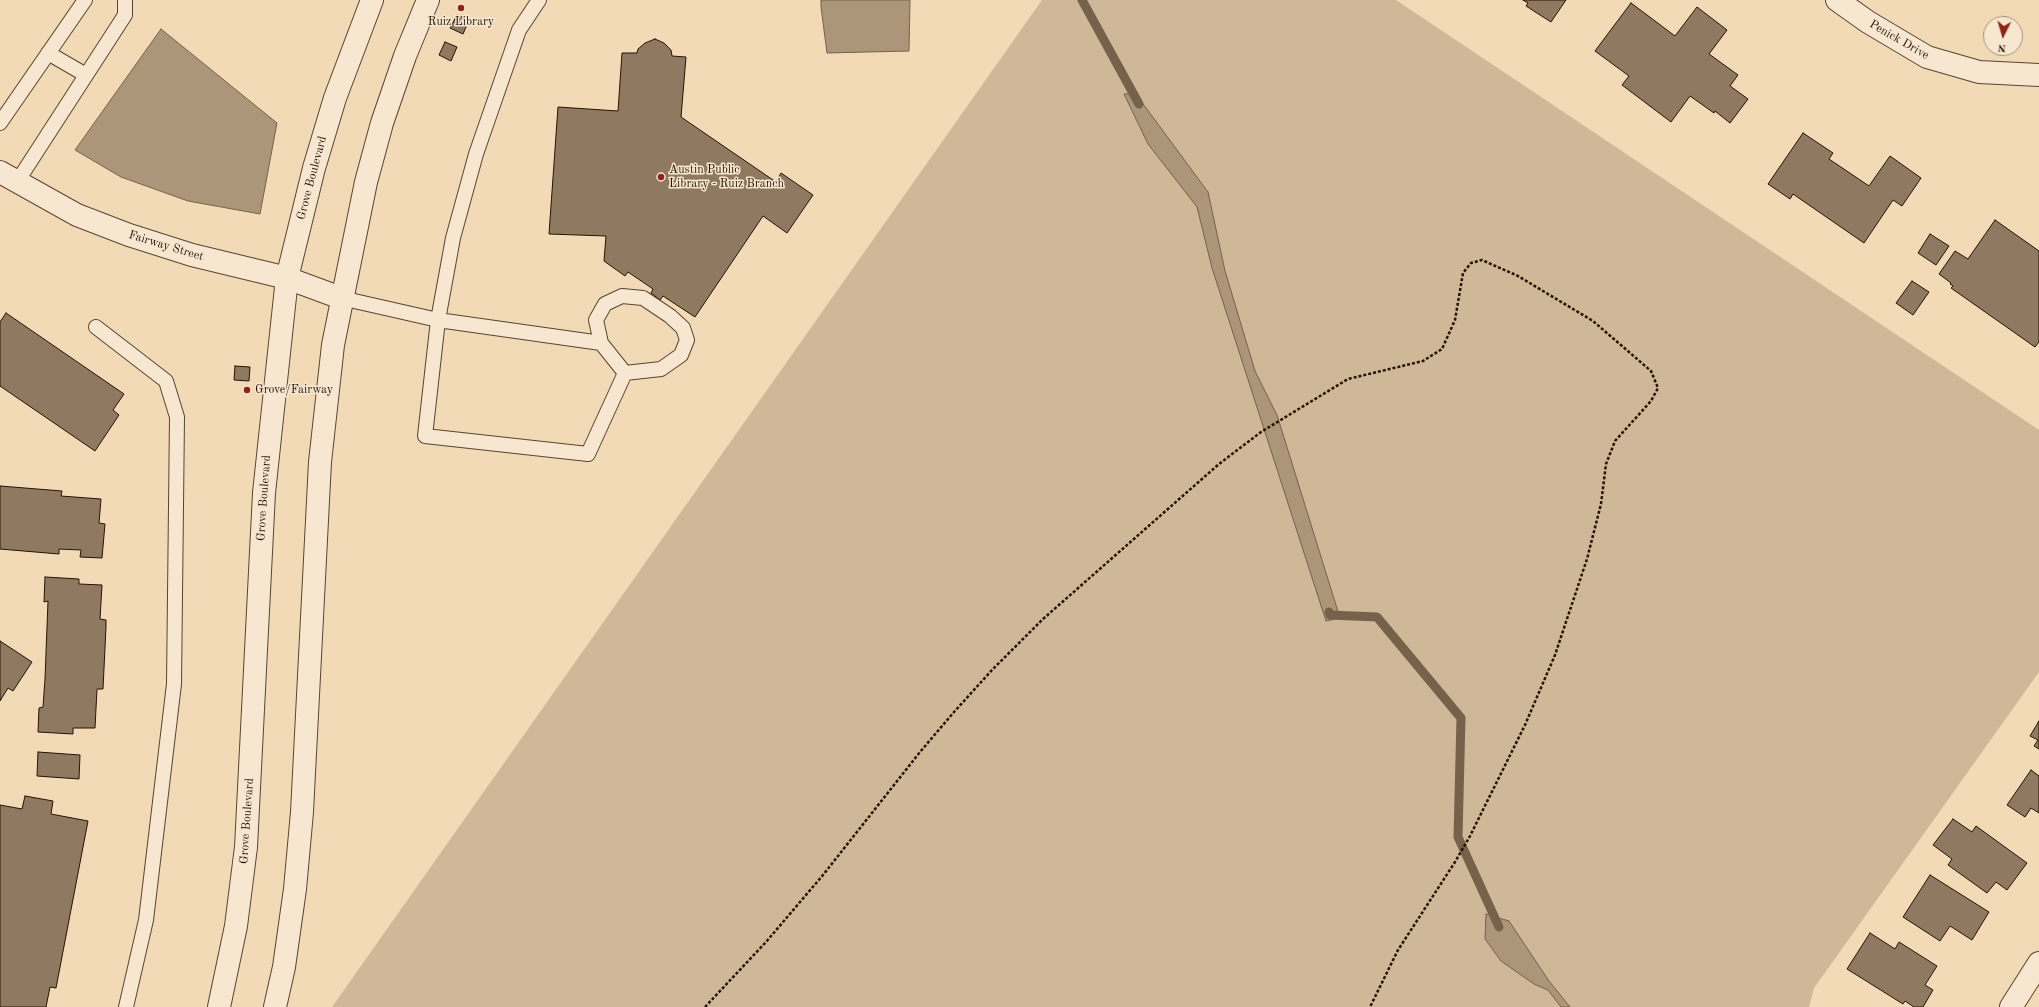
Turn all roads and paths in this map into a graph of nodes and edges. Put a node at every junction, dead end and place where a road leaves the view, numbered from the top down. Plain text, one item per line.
1 (85, 0) edge
2 (125, 0) edge
3 (372, 0) edge
4 (428, 0) edge
5 (538, 0) edge
6 (1836, 0) edge
7 (48, 53) junction
8 (86, 75) junction
9 (2039, 75) edge
10 (0, 123) edge
11 (8, 177) edge
12 (287, 278) junction
13 (341, 298) junction
14 (438, 320) junction
15 (96, 327) dead end
16 (600, 343) junction
17 (625, 373) junction
18 (2039, 963) edge
19 (126, 1007) edge
20 (219, 1007) edge
21 (275, 1007) edge
22 (705, 1007) edge
23 (1370, 1007) edge
24 (2011, 1007) edge

1 - 7 lane
2 - 8 lane
3 - 12 street, Grove Boulevard
4 - 13 street
5 - 14 lane
6 - 9 street, Penick Drive
7 - 8 lane
7 - 10 lane
8 - 11 lane
11 - 12 street, Fairway Street
12 - 13 street, Fairway Street
12 - 20 street, Grove Boulevard
13 - 14 lane
13 - 21 street
14 - 16 lane
14 - 17 lane
15 - 19 lane
16 - 17 lane
16 - 17 lane
18 - 24 street
22 - 23 path

